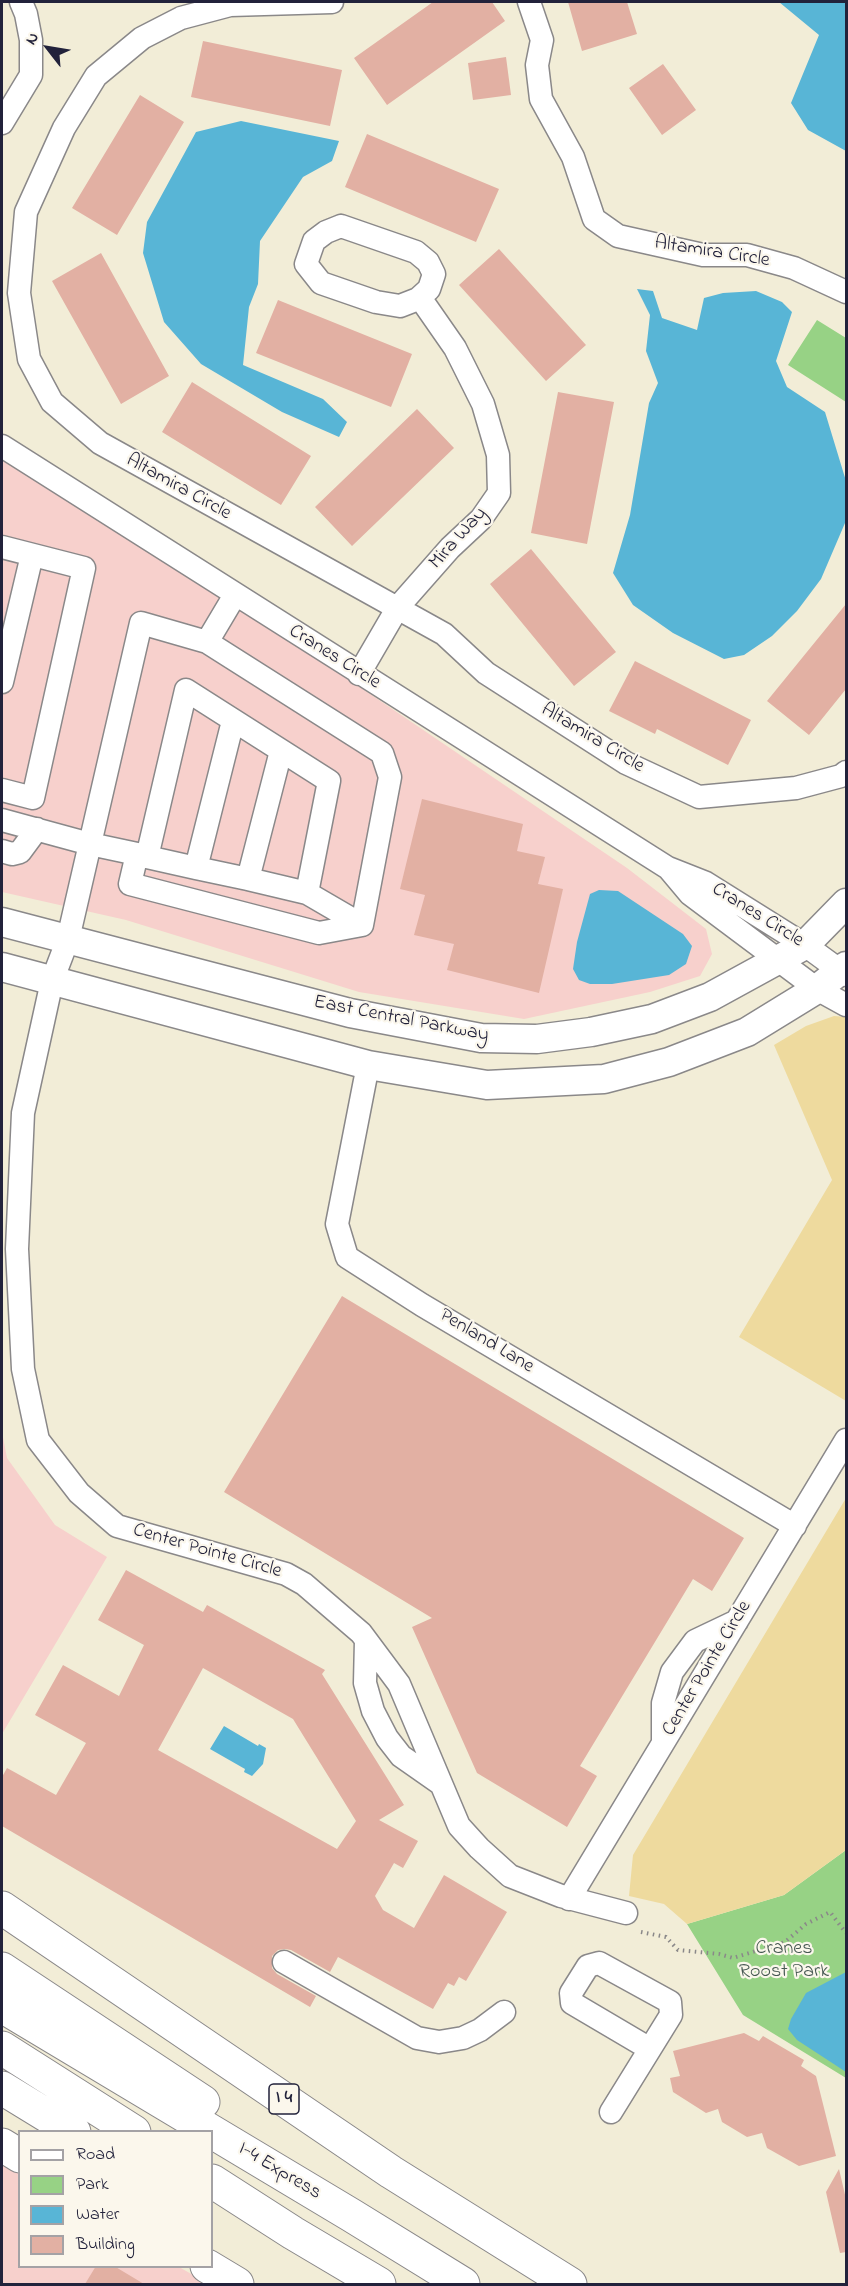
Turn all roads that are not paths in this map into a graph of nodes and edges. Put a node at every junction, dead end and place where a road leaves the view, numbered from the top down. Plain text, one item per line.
1 (21, 2) edge
2 (332, 2) edge
3 (529, 2) edge
4 (2, 123) edge
5 (846, 292) edge
6 (418, 299) junction
7 (2, 446) edge
8 (2, 547) edge
9 (32, 555) junction
10 (235, 595) junction
11 (398, 607) junction
12 (207, 642) junction
13 (359, 674) junction
14 (2, 682) edge
15 (234, 721) junction
16 (281, 751) junction
17 (846, 772) edge
18 (2, 790) edge
19 (2, 820) edge
20 (37, 830) junction
21 (90, 844) junction
22 (2, 851) edge
23 (142, 855) junction
24 (196, 868) junction
25 (668, 868) junction
26 (248, 879) junction
27 (307, 893) junction
28 (846, 903) edge
29 (2, 922) edge
30 (362, 925) junction
31 (68, 939) junction
32 (805, 945) junction
33 (779, 961) junction
34 (2, 967) edge
35 (845, 971) edge
36 (52, 981) junction
37 (817, 989) junction
38 (846, 1005) edge
39 (368, 1065) junction
40 (11, 1155) edge
41 (846, 1440) edge
42 (795, 1526) junction
43 (366, 1640) junction
44 (441, 1784) junction
45 (569, 1899) junction
46 (2, 1908) edge
47 (626, 1913) dead end
48 (284, 1962) dead end
49 (2, 1969) edge
50 (2, 2006) edge
51 (504, 2012) dead end
52 (2, 2048) edge
53 (650, 2049) dead end
54 (2, 2088) edge
55 (611, 2112) dead end
56 (71, 2130) edge
57 (131, 2130) edge
58 (209, 2130) edge
59 (213, 2132) edge
60 (2, 2145) edge
61 (18, 2155) edge
62 (213, 2182) edge
63 (213, 2201) edge
64 (351, 2215) junction
65 (293, 2233) junction
66 (210, 2268) edge
67 (237, 2284) edge
68 (379, 2284) edge
69 (463, 2284) edge
70 (570, 2284) edge

1 - 4 street
2 - 11 street, Altamira Circle
3 - 5 street, Altamira Circle
6 - 6 street
6 - 11 street, Mira Way
7 - 10 street, Cranes Circle
8 - 9 street
9 - 14 street
9 - 18 street
10 - 12 street
10 - 13 street, Cranes Circle
11 - 13 street, Mira Way
11 - 17 street, Altamira Circle
12 - 21 street, Center Pointe Circle
12 - 30 street
13 - 25 street, Cranes Circle
15 - 16 street
15 - 23 street
15 - 24 street
16 - 26 street
16 - 27 street
19 - 20 street
20 - 21 street
20 - 22 street
21 - 23 street
21 - 31 street, Center Pointe Circle
23 - 24 street
23 - 30 street
24 - 26 street
25 - 32 street, Cranes Circle
25 - 33 street, Cranes Circle
26 - 27 street
27 - 30 street
28 - 32 main road, East Central Parkway
29 - 31 main road, East Central Parkway
31 - 33 main road, East Central Parkway
31 - 36 street, Center Pointe Circle
32 - 33 main road, East Central Parkway
32 - 35 street, Cranes Circle
33 - 37 street, Cranes Circle
34 - 36 main road
35 - 37 main road
36 - 39 main road
36 - 40 street, Center Pointe Circle
37 - 38 street
37 - 39 main road
39 - 42 street, Penland Lane
40 - 43 street, Center Pointe Circle
41 - 42 street, Center Pointe Circle
42 - 45 street, Center Pointe Circle
43 - 44 street, Center Pointe Circle
43 - 44 street
44 - 45 street, Center Pointe Circle
45 - 47 street, Center Pointe Circle
46 - 70 highway, I 4
48 - 51 street
49 - 64 highway
50 - 58 highway, I-4 Express
52 - 57 highway
53 - 55 street
54 - 56 highway
59 - 64 highway, I-4 Express
60 - 61 highway
62 - 65 highway
63 - 65 highway
64 - 69 highway, I-4 Express
65 - 68 highway
66 - 67 highway

